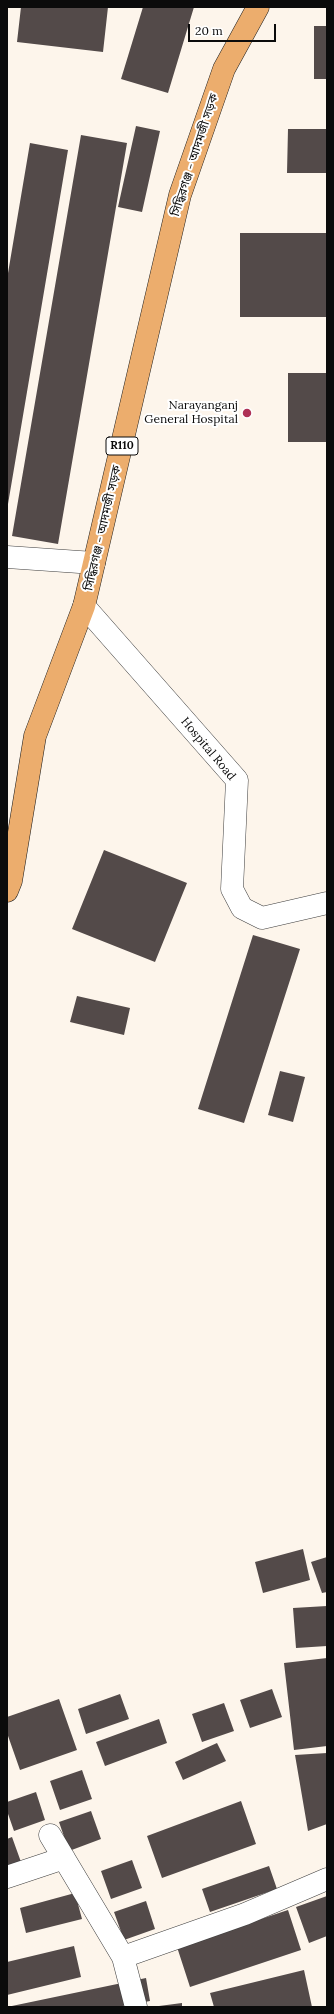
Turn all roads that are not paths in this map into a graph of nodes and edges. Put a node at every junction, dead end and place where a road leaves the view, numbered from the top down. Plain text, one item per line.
1 (258, 7) edge
2 (7, 557) edge
3 (94, 563) junction
4 (84, 606) junction
5 (7, 891) edge
6 (327, 903) edge
7 (50, 1835) dead end
8 (64, 1858) junction
9 (7, 1877) edge
10 (327, 1879) edge
11 (124, 1957) junction
12 (136, 2007) edge

1 - 3 main road, সিদ্ধিরগঞ্জ - আদমজী সড়ক / R110
2 - 3 street
3 - 4 main road, সিদ্ধিরগঞ্জ - আদমজী সড়ক / R110
4 - 5 main road, সিদ্ধিরগঞ্জ - আদমজী সড়ক / R110
4 - 6 street, Hospital Road
7 - 8 street
8 - 9 street
8 - 11 street
10 - 11 street
11 - 12 street

